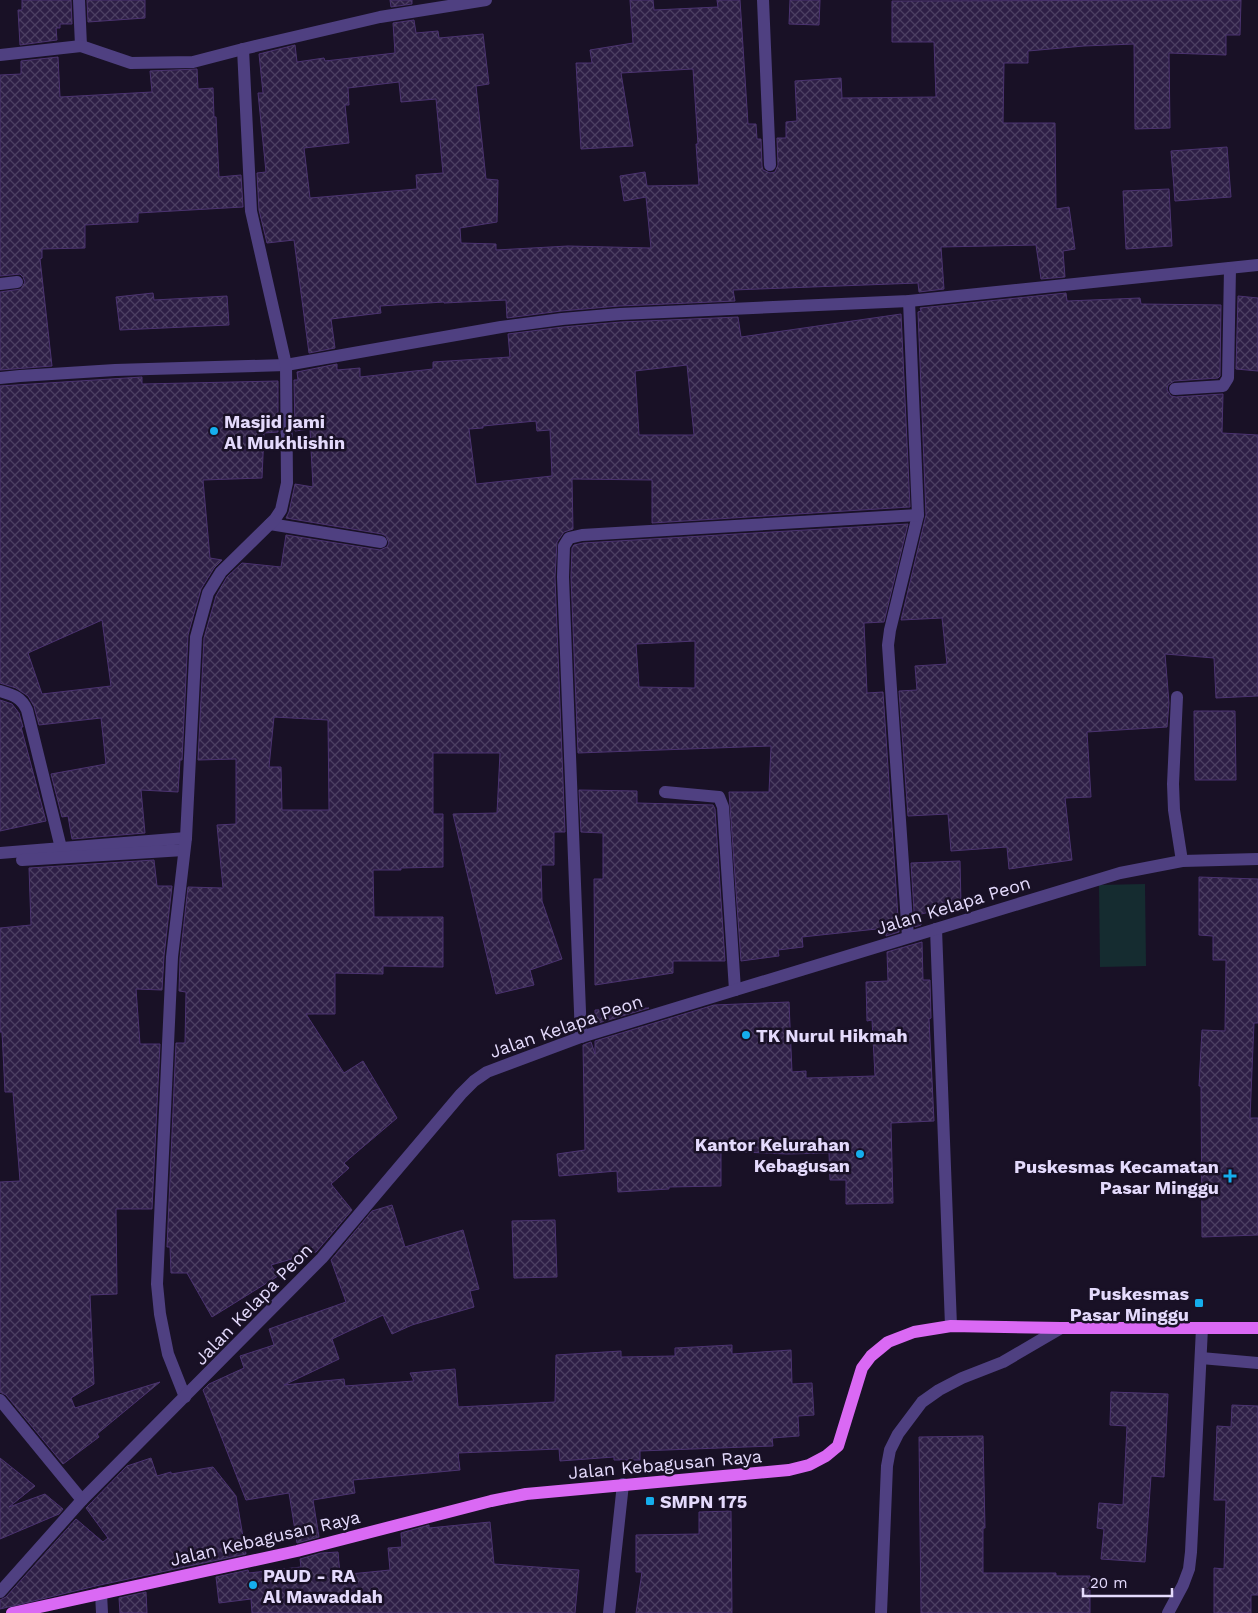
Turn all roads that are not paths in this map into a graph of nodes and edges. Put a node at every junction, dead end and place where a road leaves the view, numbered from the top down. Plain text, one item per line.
1 (79, 0) edge
2 (486, 0) edge
3 (763, 0) edge
4 (81, 46) junction
5 (243, 48) junction
6 (0, 54) edge
7 (770, 165) dead end
8 (1258, 265) edge
9 (1230, 268) junction
10 (18, 282) dead end
11 (0, 284) edge
12 (909, 301) junction
13 (286, 365) junction
14 (0, 378) edge
15 (1175, 389) dead end
16 (918, 515) junction
17 (270, 524) junction
18 (381, 542) dead end
19 (0, 690) edge
20 (1176, 697) dead end
21 (665, 792) dead end
22 (185, 844) junction
23 (62, 848) junction
24 (0, 853) edge
25 (1258, 859) edge
26 (0, 861) edge
27 (1182, 861) junction
28 (936, 929) junction
29 (908, 937) junction
30 (735, 990) junction
31 (581, 1037) junction
32 (951, 1326) junction
33 (1061, 1328) junction
34 (1202, 1328) junction
35 (1258, 1328) edge
36 (1201, 1358) junction
37 (1258, 1362) edge
38 (185, 1398) junction
39 (0, 1400) edge
40 (623, 1484) junction
41 (82, 1500) junction
42 (0, 1592) edge
43 (101, 1593) junction
44 (12, 1613) edge
45 (102, 1613) edge
46 (609, 1613) edge
47 (881, 1613) edge
48 (1168, 1613) edge

1 - 4 street
2 - 5 street
3 - 7 street
4 - 5 street
4 - 6 street
5 - 13 street
8 - 9 street
9 - 12 street
9 - 15 street
10 - 11 street
12 - 13 street
12 - 16 street
13 - 14 street
13 - 17 street
16 - 29 street
16 - 31 street
17 - 18 street
17 - 22 street
19 - 23 street
20 - 27 street
21 - 30 street
22 - 23 street
22 - 26 street
22 - 38 street
23 - 24 street
25 - 27 street, Jalan Kelapa Peon
27 - 28 street, Jalan Kelapa Peon
28 - 29 street, Jalan Kelapa Peon
28 - 32 street
29 - 30 street, Jalan Kelapa Peon
30 - 31 street, Jalan Kelapa Peon
31 - 38 street, Jalan Kelapa Peon
32 - 33 main road, Jalan Kebagusan Raya
32 - 40 main road, Jalan Kebagusan Raya
33 - 34 main road, Jalan Kebagusan Raya
33 - 47 street
34 - 35 main road, Jalan Kebagusan Raya
34 - 36 street
36 - 37 street
36 - 48 street
38 - 41 street, Jalan Kelapa Peon
39 - 41 street
40 - 43 main road, Jalan Kebagusan Raya
40 - 46 street
41 - 42 street, Jalan Kelapa Peon
43 - 44 main road, Jalan Kebagusan Raya
43 - 45 street

